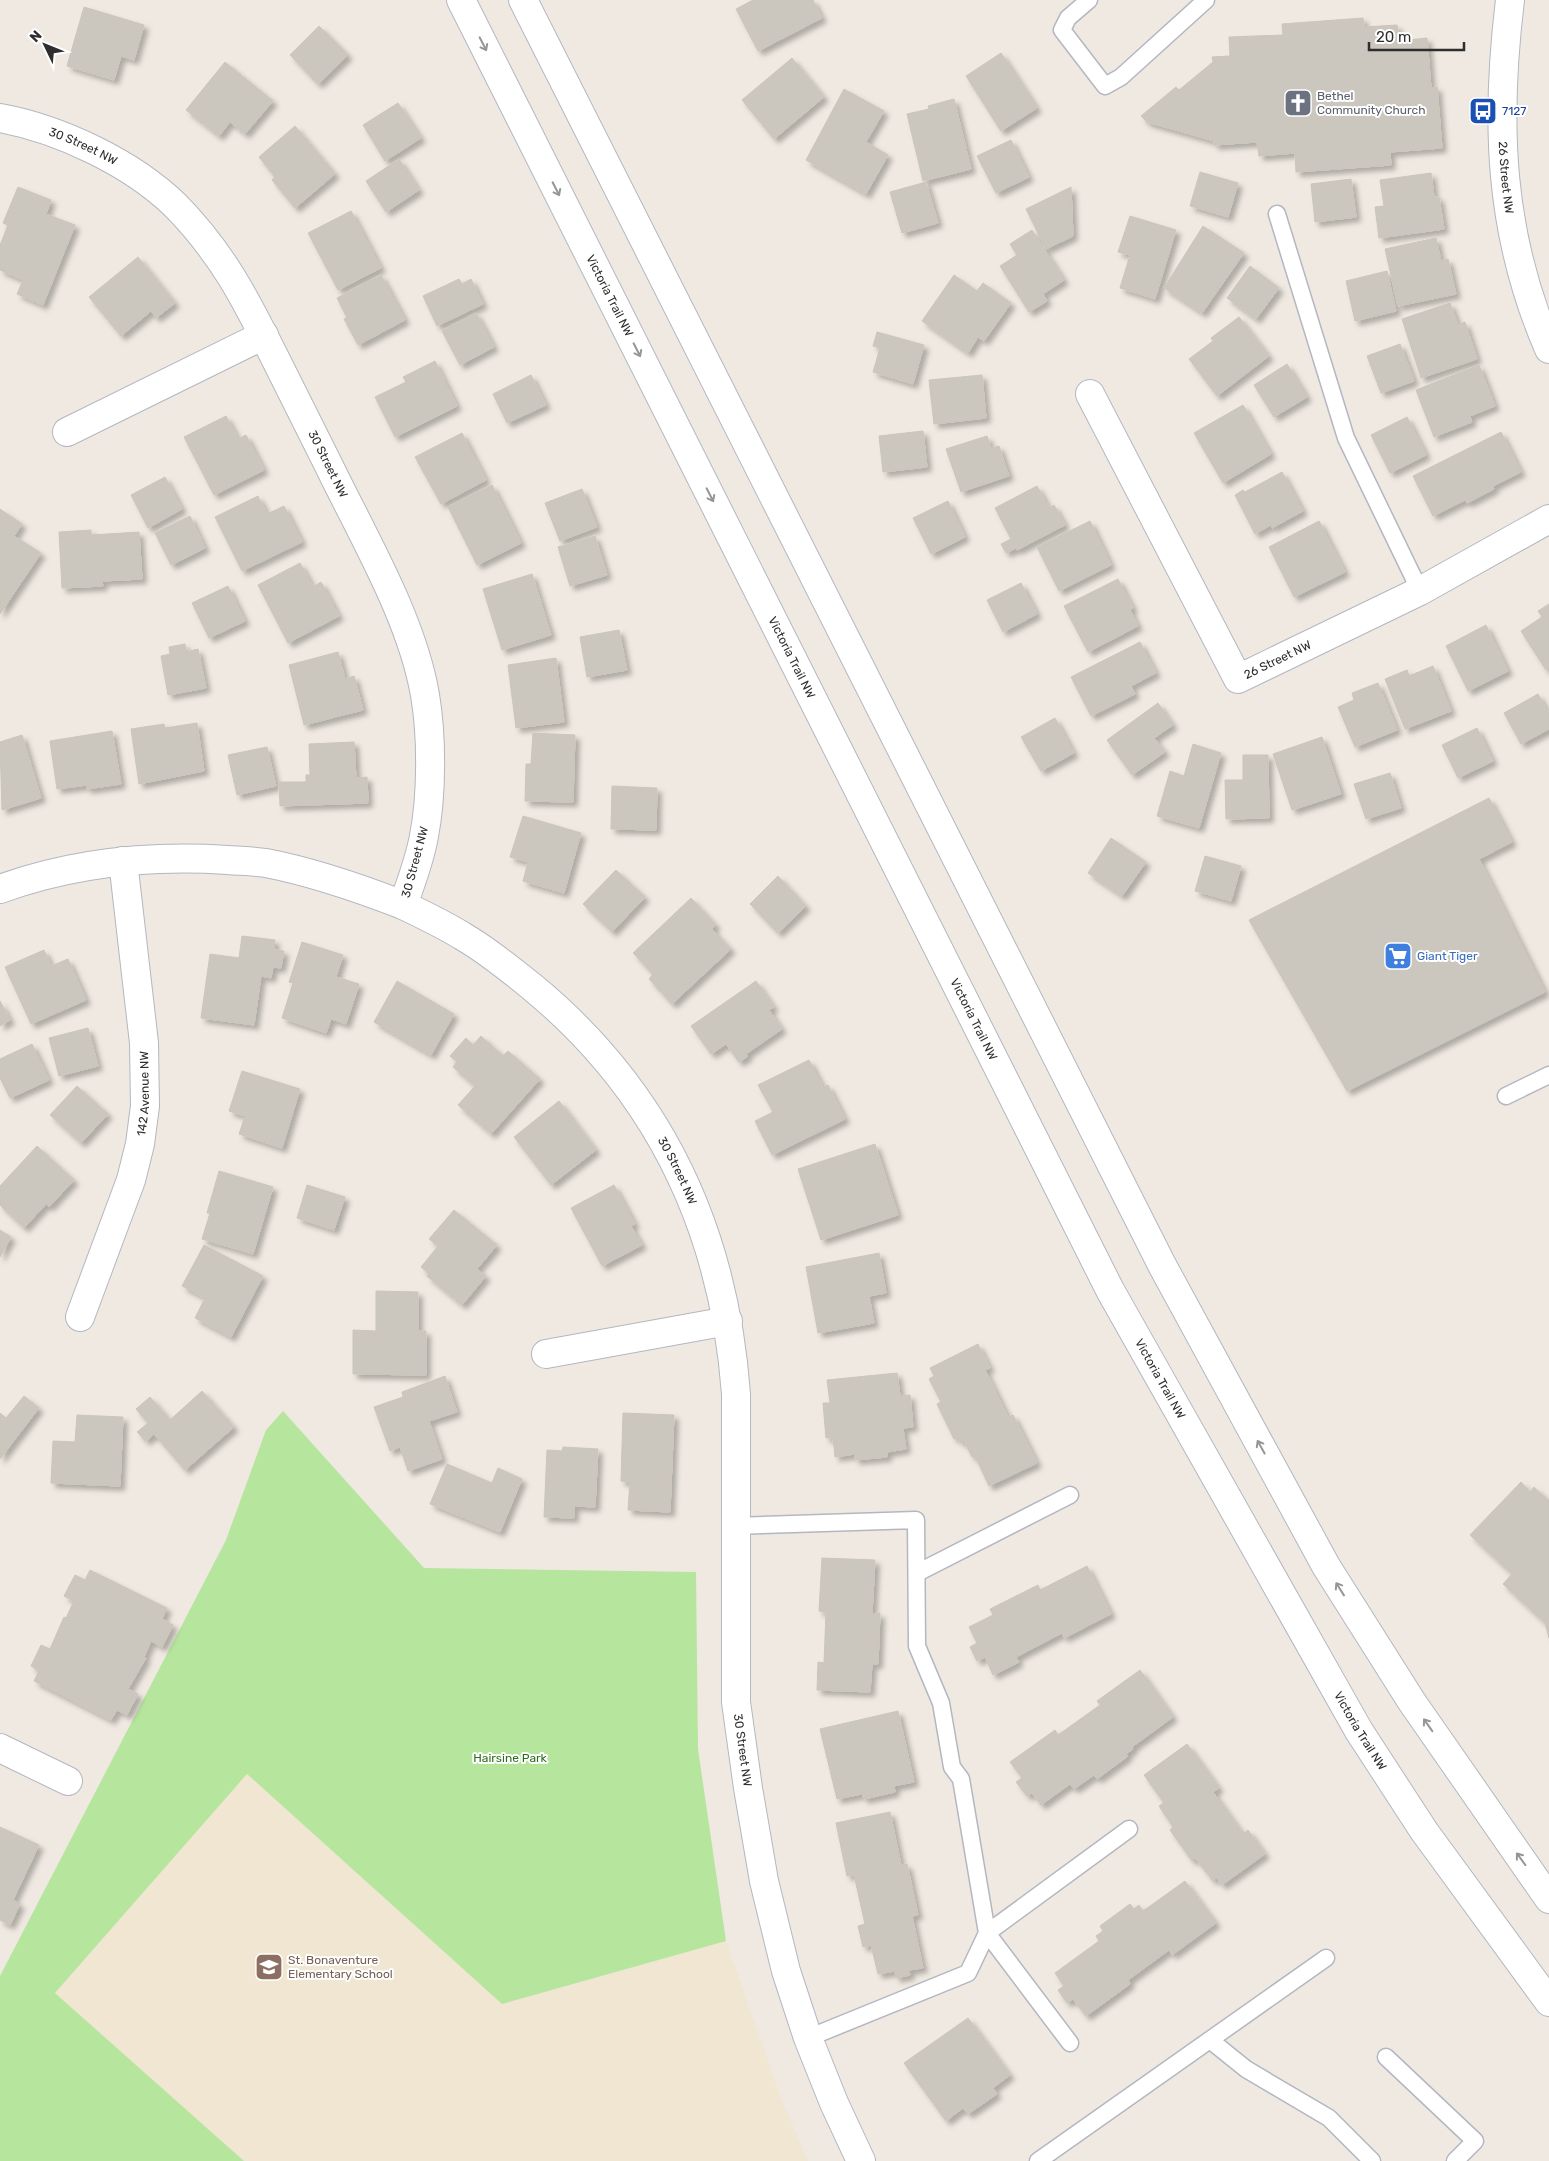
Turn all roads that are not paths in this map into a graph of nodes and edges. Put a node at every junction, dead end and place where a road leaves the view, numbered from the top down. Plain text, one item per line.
1 (461, 0) edge
2 (523, 0) edge
3 (1089, 0) edge
4 (1206, 0) edge
5 (1510, 0) edge
6 (0, 118) edge
7 (1277, 214) dead end
8 (264, 335) junction
9 (1549, 349) edge
10 (1090, 394) dead end
11 (67, 432) dead end
12 (1549, 520) edge
13 (1420, 592) junction
14 (122, 861) junction
15 (0, 889) edge
16 (403, 905) junction
17 (1549, 1075) edge
18 (1506, 1096) dead end
19 (80, 1317) dead end
20 (728, 1321) junction
21 (546, 1354) dead end
22 (1070, 1495) dead end
23 (735, 1526) junction
24 (917, 1573) junction
25 (0, 1748) edge
26 (68, 1781) dead end
27 (1129, 1829) dead end
28 (1549, 1899) edge
29 (987, 1933) junction
30 (1326, 1958) dead end
31 (1549, 2002) edge
32 (808, 2038) junction
33 (1210, 2040) junction
34 (1070, 2042) dead end
35 (1386, 2057) dead end
36 (861, 2161) edge
37 (1038, 2161) edge
38 (1372, 2161) edge
39 (1455, 2161) edge

1 -> 31 street, Victoria Trail NW
28 -> 2 street
3 - 4 lane
5 - 9 street, 26 Street NW
6 - 8 street, 30 Street NW
7 - 13 lane
8 - 11 street
8 - 16 street, 30 Street NW
10 - 13 street, 26 Street NW
12 - 13 street, 26 Street NW
14 - 15 street
14 - 16 street
14 - 19 street, 142 Avenue NW
16 - 20 street, 30 Street NW
17 - 18 lane
20 - 21 street
20 - 23 street, 30 Street NW
22 - 24 lane
23 - 24 lane
23 - 32 street, 30 Street NW
24 - 29 lane
25 - 26 street
27 - 29 lane
29 - 32 lane
29 - 34 lane
30 - 33 lane
32 - 36 street, 30 Street NW
33 - 37 lane
33 - 38 lane
35 - 39 lane

